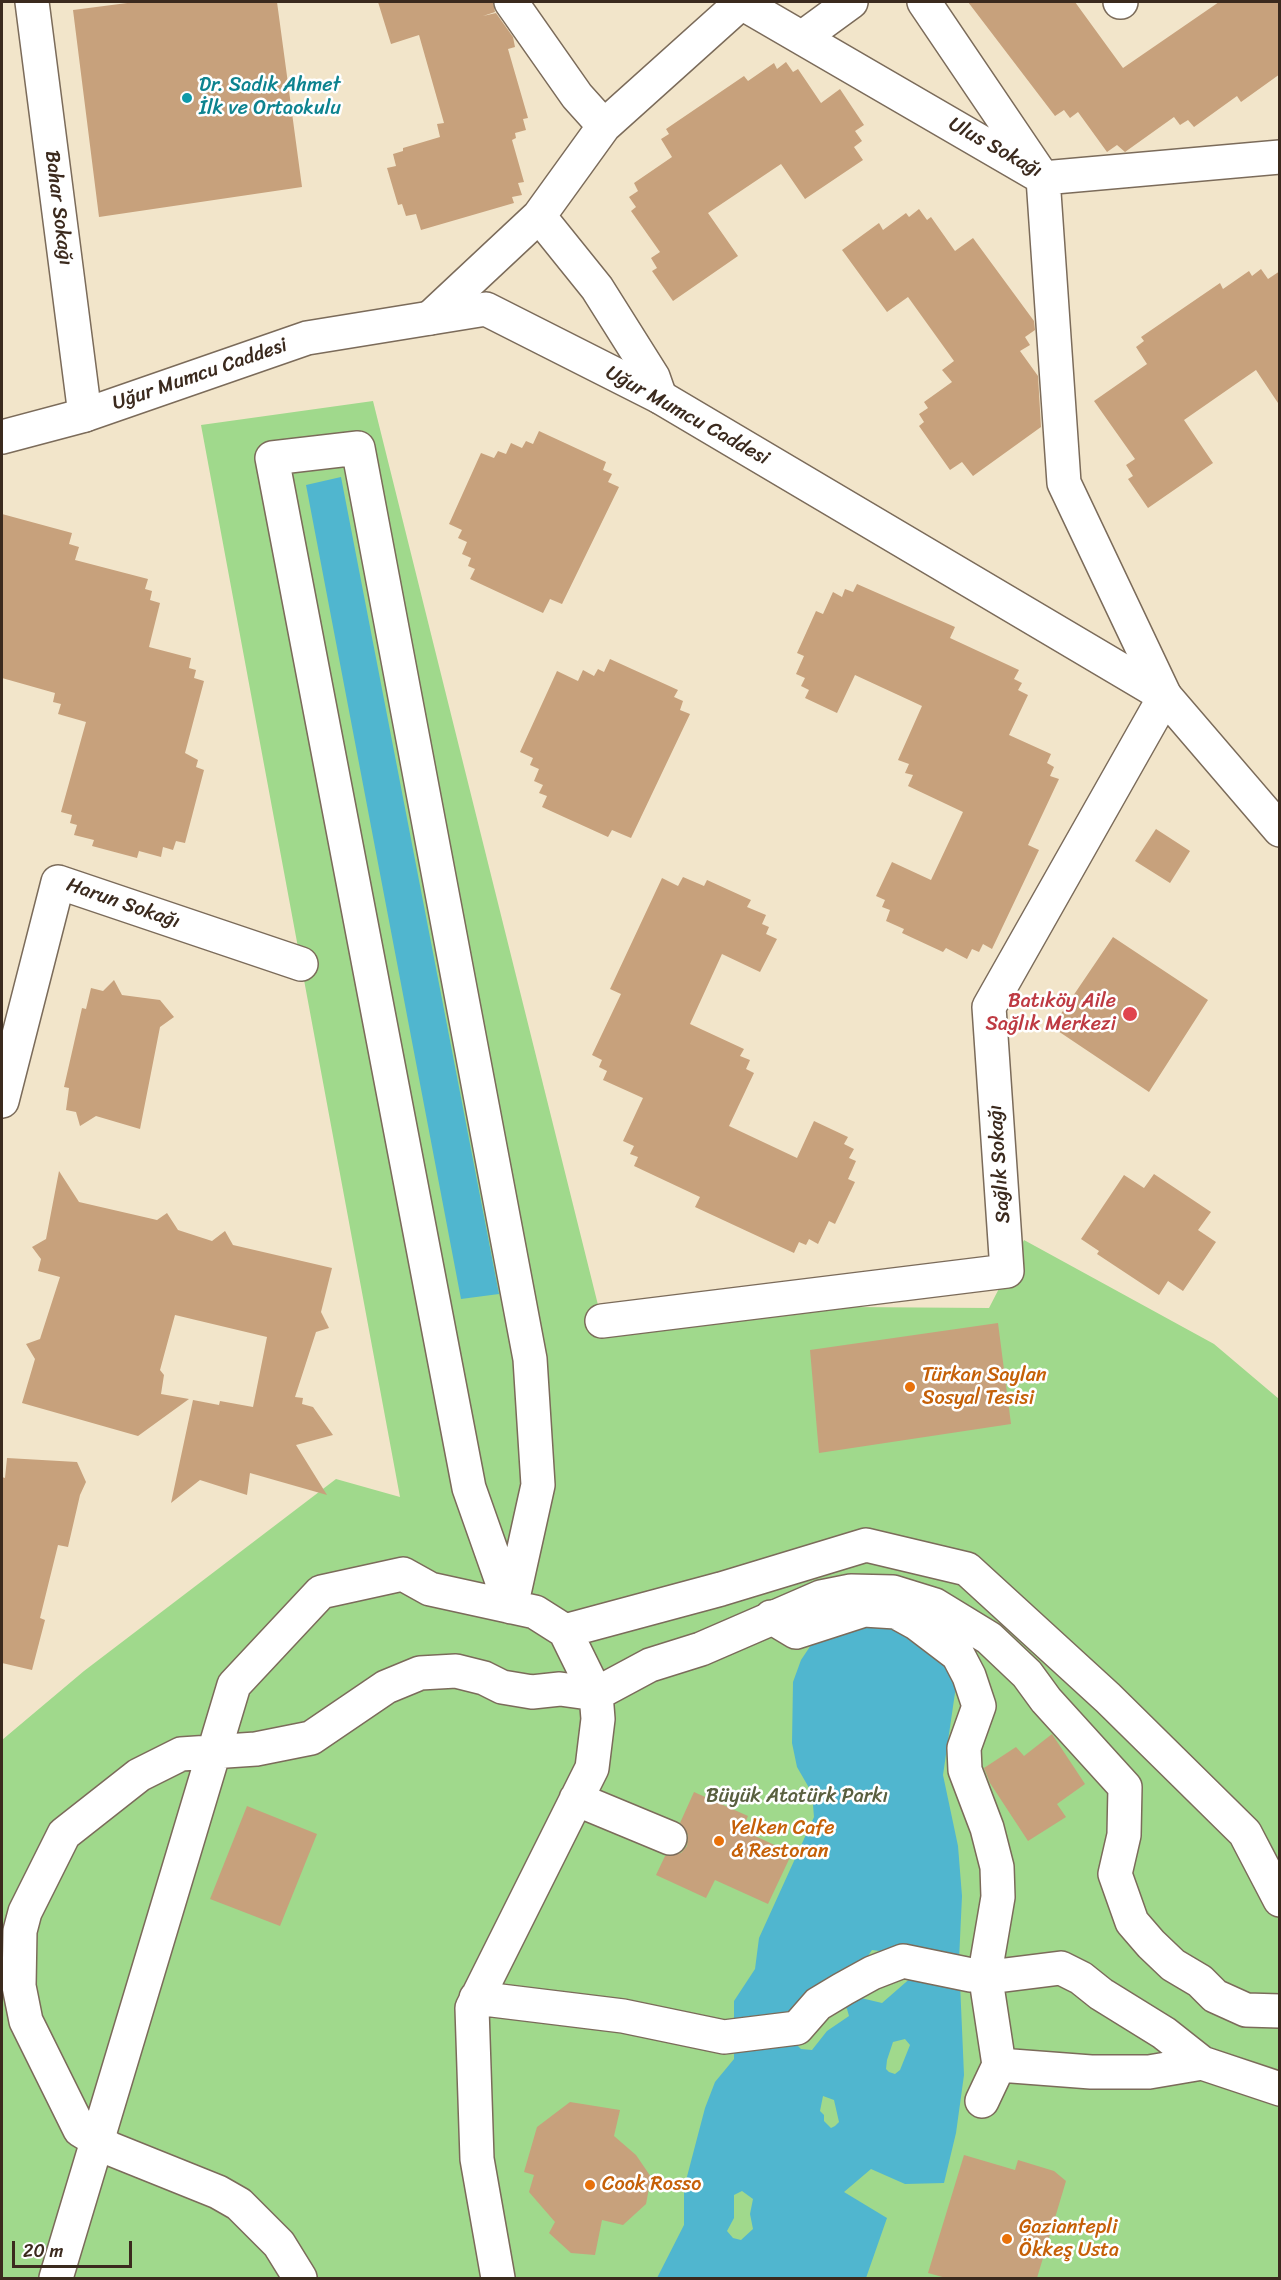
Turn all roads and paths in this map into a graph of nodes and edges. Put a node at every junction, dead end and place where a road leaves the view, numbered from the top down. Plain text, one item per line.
1 (32, 2) edge
2 (511, 2) edge
3 (741, 2) edge
4 (851, 2) edge
5 (924, 2) edge
6 (803, 37) junction
7 (604, 126) junction
8 (1280, 157) edge
9 (1043, 178) junction
10 (539, 216) junction
11 (430, 318) junction
12 (660, 397) junction
13 (85, 415) junction
14 (2, 437) edge
15 (1165, 696) junction
16 (1280, 830) edge
17 (301, 964) dead end
18 (2, 1101) edge
19 (602, 1322) dead end
20 (511, 1606) junction
21 (771, 1617) junction
22 (566, 1630) junction
23 (596, 1694) junction
24 (214, 1750) junction
25 (576, 1799) junction
26 (670, 1838) dead end
27 (1280, 1900) edge
28 (971, 1973) junction
29 (476, 1998) junction
30 (1280, 2011) edge
31 (1202, 2063) junction
32 (999, 2065) junction
33 (1280, 2089) edge
34 (982, 2101) dead end
35 (97, 2142) junction
36 (57, 2278) edge
37 (300, 2278) edge
38 (498, 2278) edge

1 - 13 street, Bahar Sokağı
2 - 7 street
3 - 6 street, Ulus Sokağı
3 - 7 street
4 - 6 street
5 - 9 street
6 - 9 street, Ulus Sokağı
7 - 10 street
8 - 9 street, Ulus Sokağı
9 - 15 street
10 - 11 street
10 - 12 street
11 - 12 street, Uğur Mumcu Caddesi
11 - 13 street, Uğur Mumcu Caddesi
12 - 15 street, Uğur Mumcu Caddesi
13 - 14 street, Uğur Mumcu Caddesi
15 - 16 street, Uğur Mumcu Caddesi
15 - 19 street, Sağlık Sokağı
17 - 18 street, Harun Sokağı
20 - 20 street
20 - 22 street
20 - 24 street
21 - 23 street
21 - 28 street
21 - 30 street
22 - 23 street
22 - 27 street
23 - 24 street
23 - 25 street
24 - 35 street
24 - 35 street
25 - 26 street
25 - 29 street
28 - 29 street
28 - 31 street
28 - 32 street
29 - 38 street
31 - 32 street
31 - 33 street
32 - 34 street
35 - 36 street
35 - 37 street

